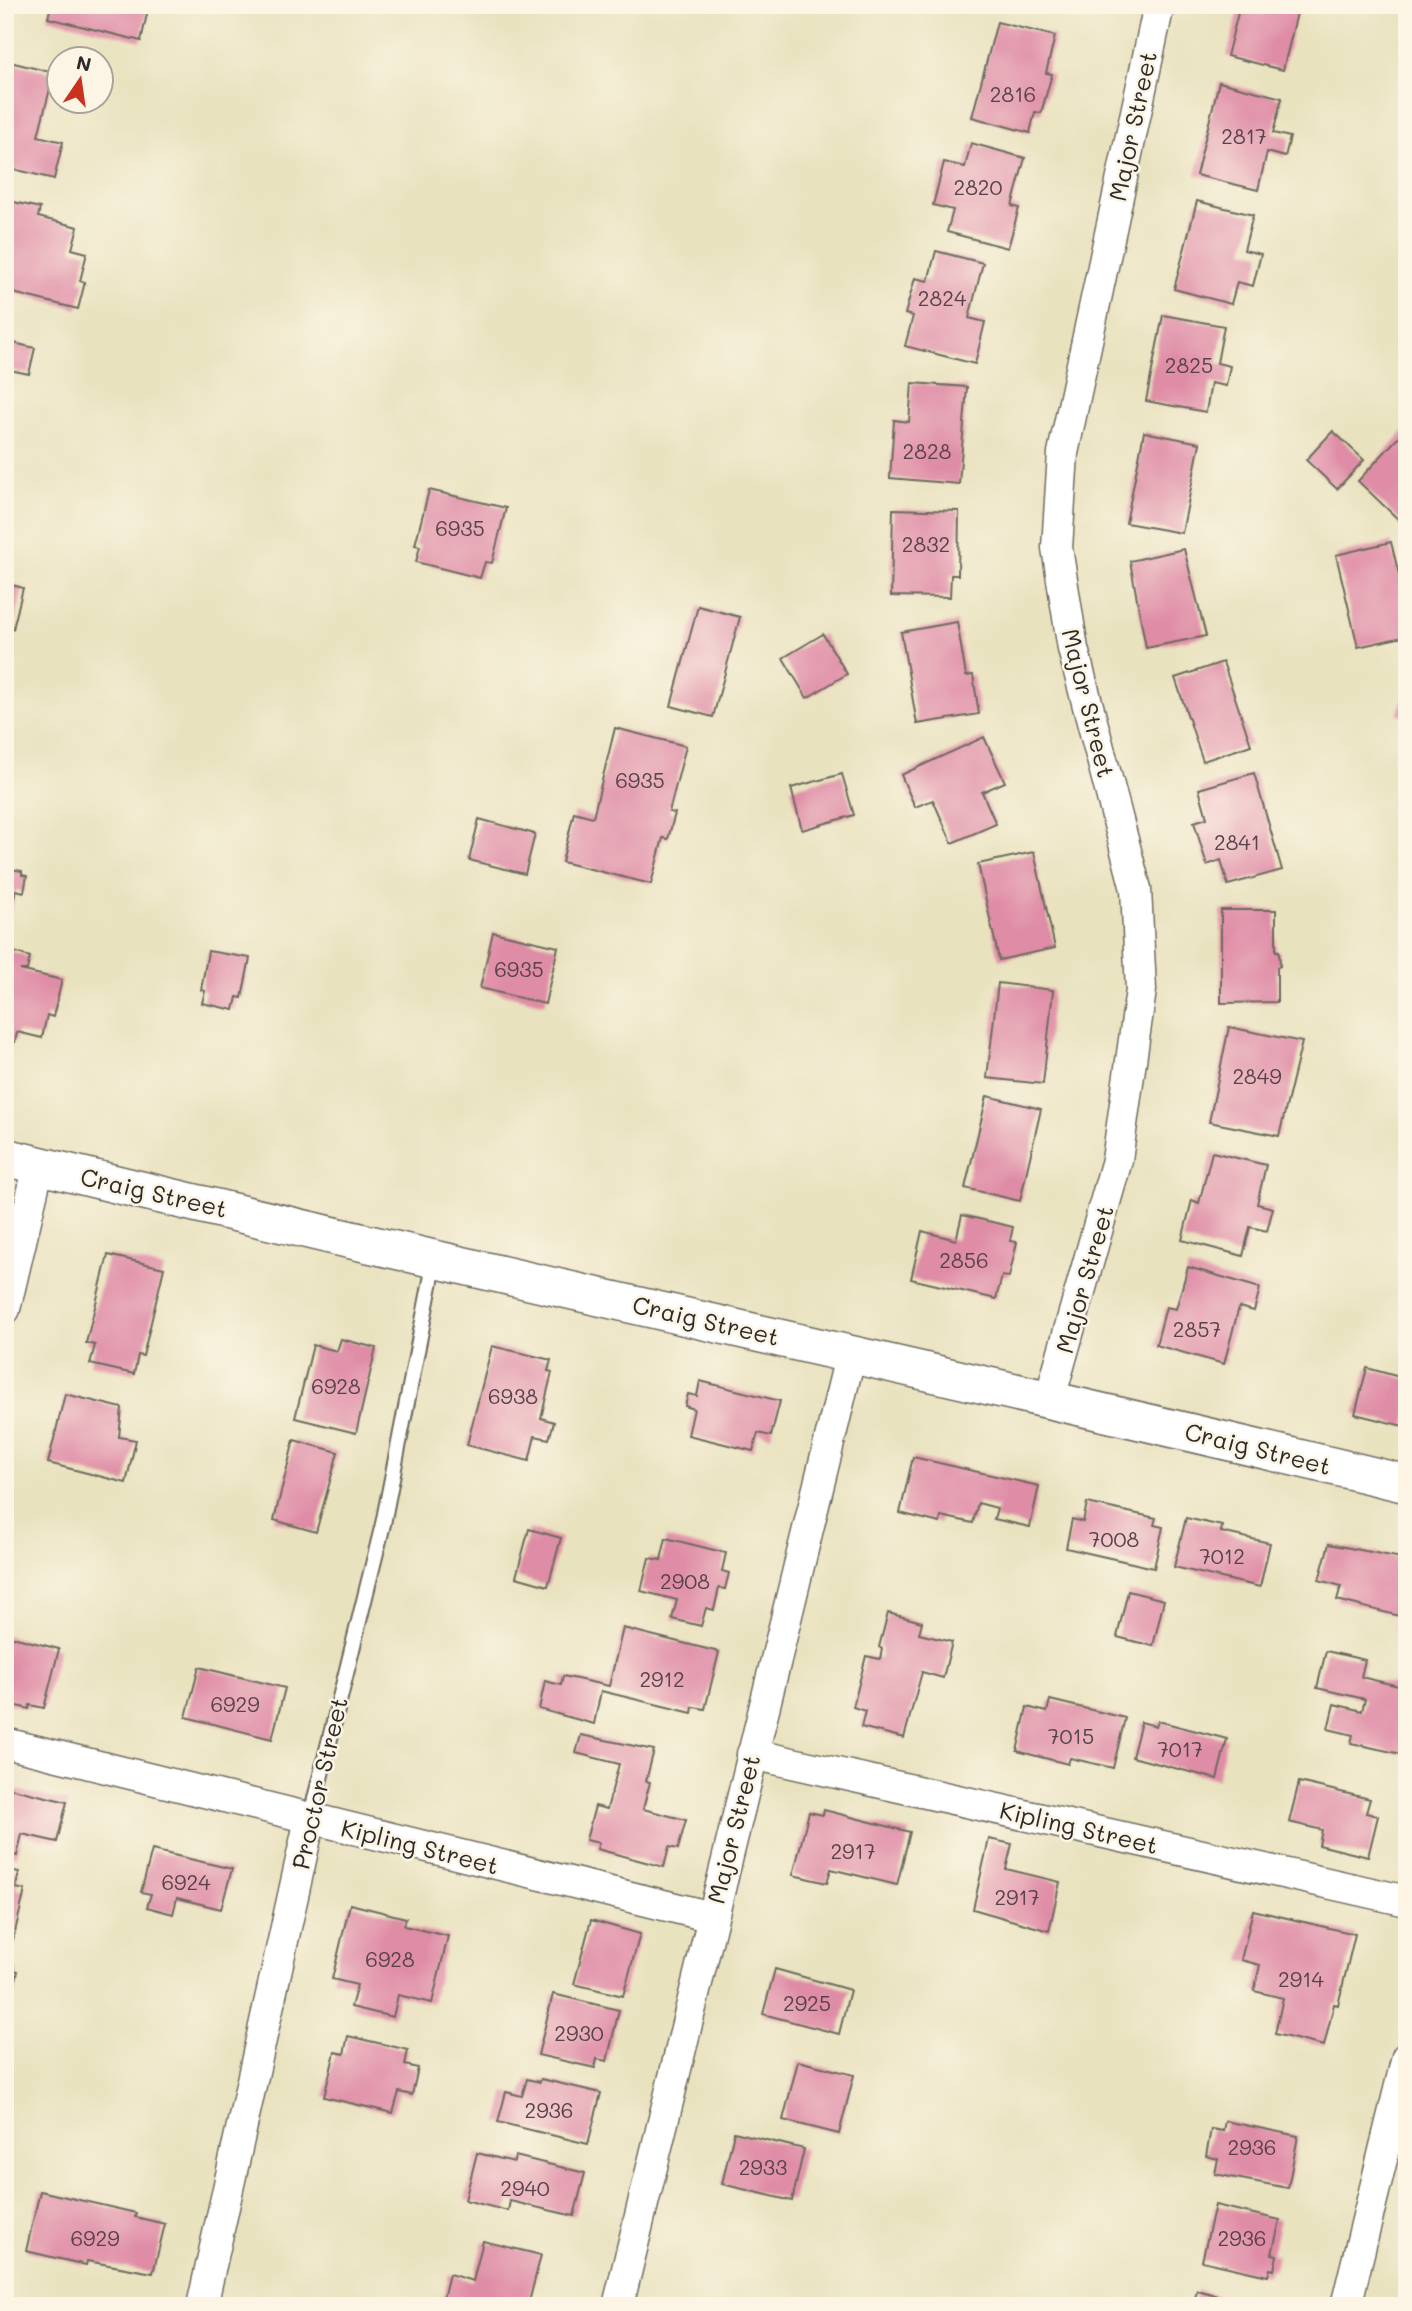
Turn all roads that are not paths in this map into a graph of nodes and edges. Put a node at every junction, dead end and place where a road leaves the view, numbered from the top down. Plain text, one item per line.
1 (1159, 5) edge
2 (22, 1161) edge
3 (435, 1259) junction
4 (5, 1309) edge
5 (851, 1353) junction
6 (1050, 1398) junction
7 (1407, 1484) edge
8 (5, 1744) edge
9 (752, 1754) junction
10 (310, 1819) junction
11 (1407, 1901) edge
12 (712, 1917) junction
13 (1407, 2057) edge
14 (202, 2306) edge
15 (618, 2306) edge
16 (1346, 2306) edge

1 - 6 street, Major Street
2 - 3 street, Craig Street
2 - 4 street
3 - 5 street, Craig Street
3 - 10 lane, Proctor Street
5 - 6 street, Craig Street
5 - 9 street, Major Street
6 - 7 street, Craig Street
8 - 10 street, Kipling Street
9 - 11 street, Kipling Street
9 - 12 street, Major Street
10 - 12 street, Kipling Street
10 - 14 street, Proctor Street
12 - 15 street, Major Street
13 - 16 street

